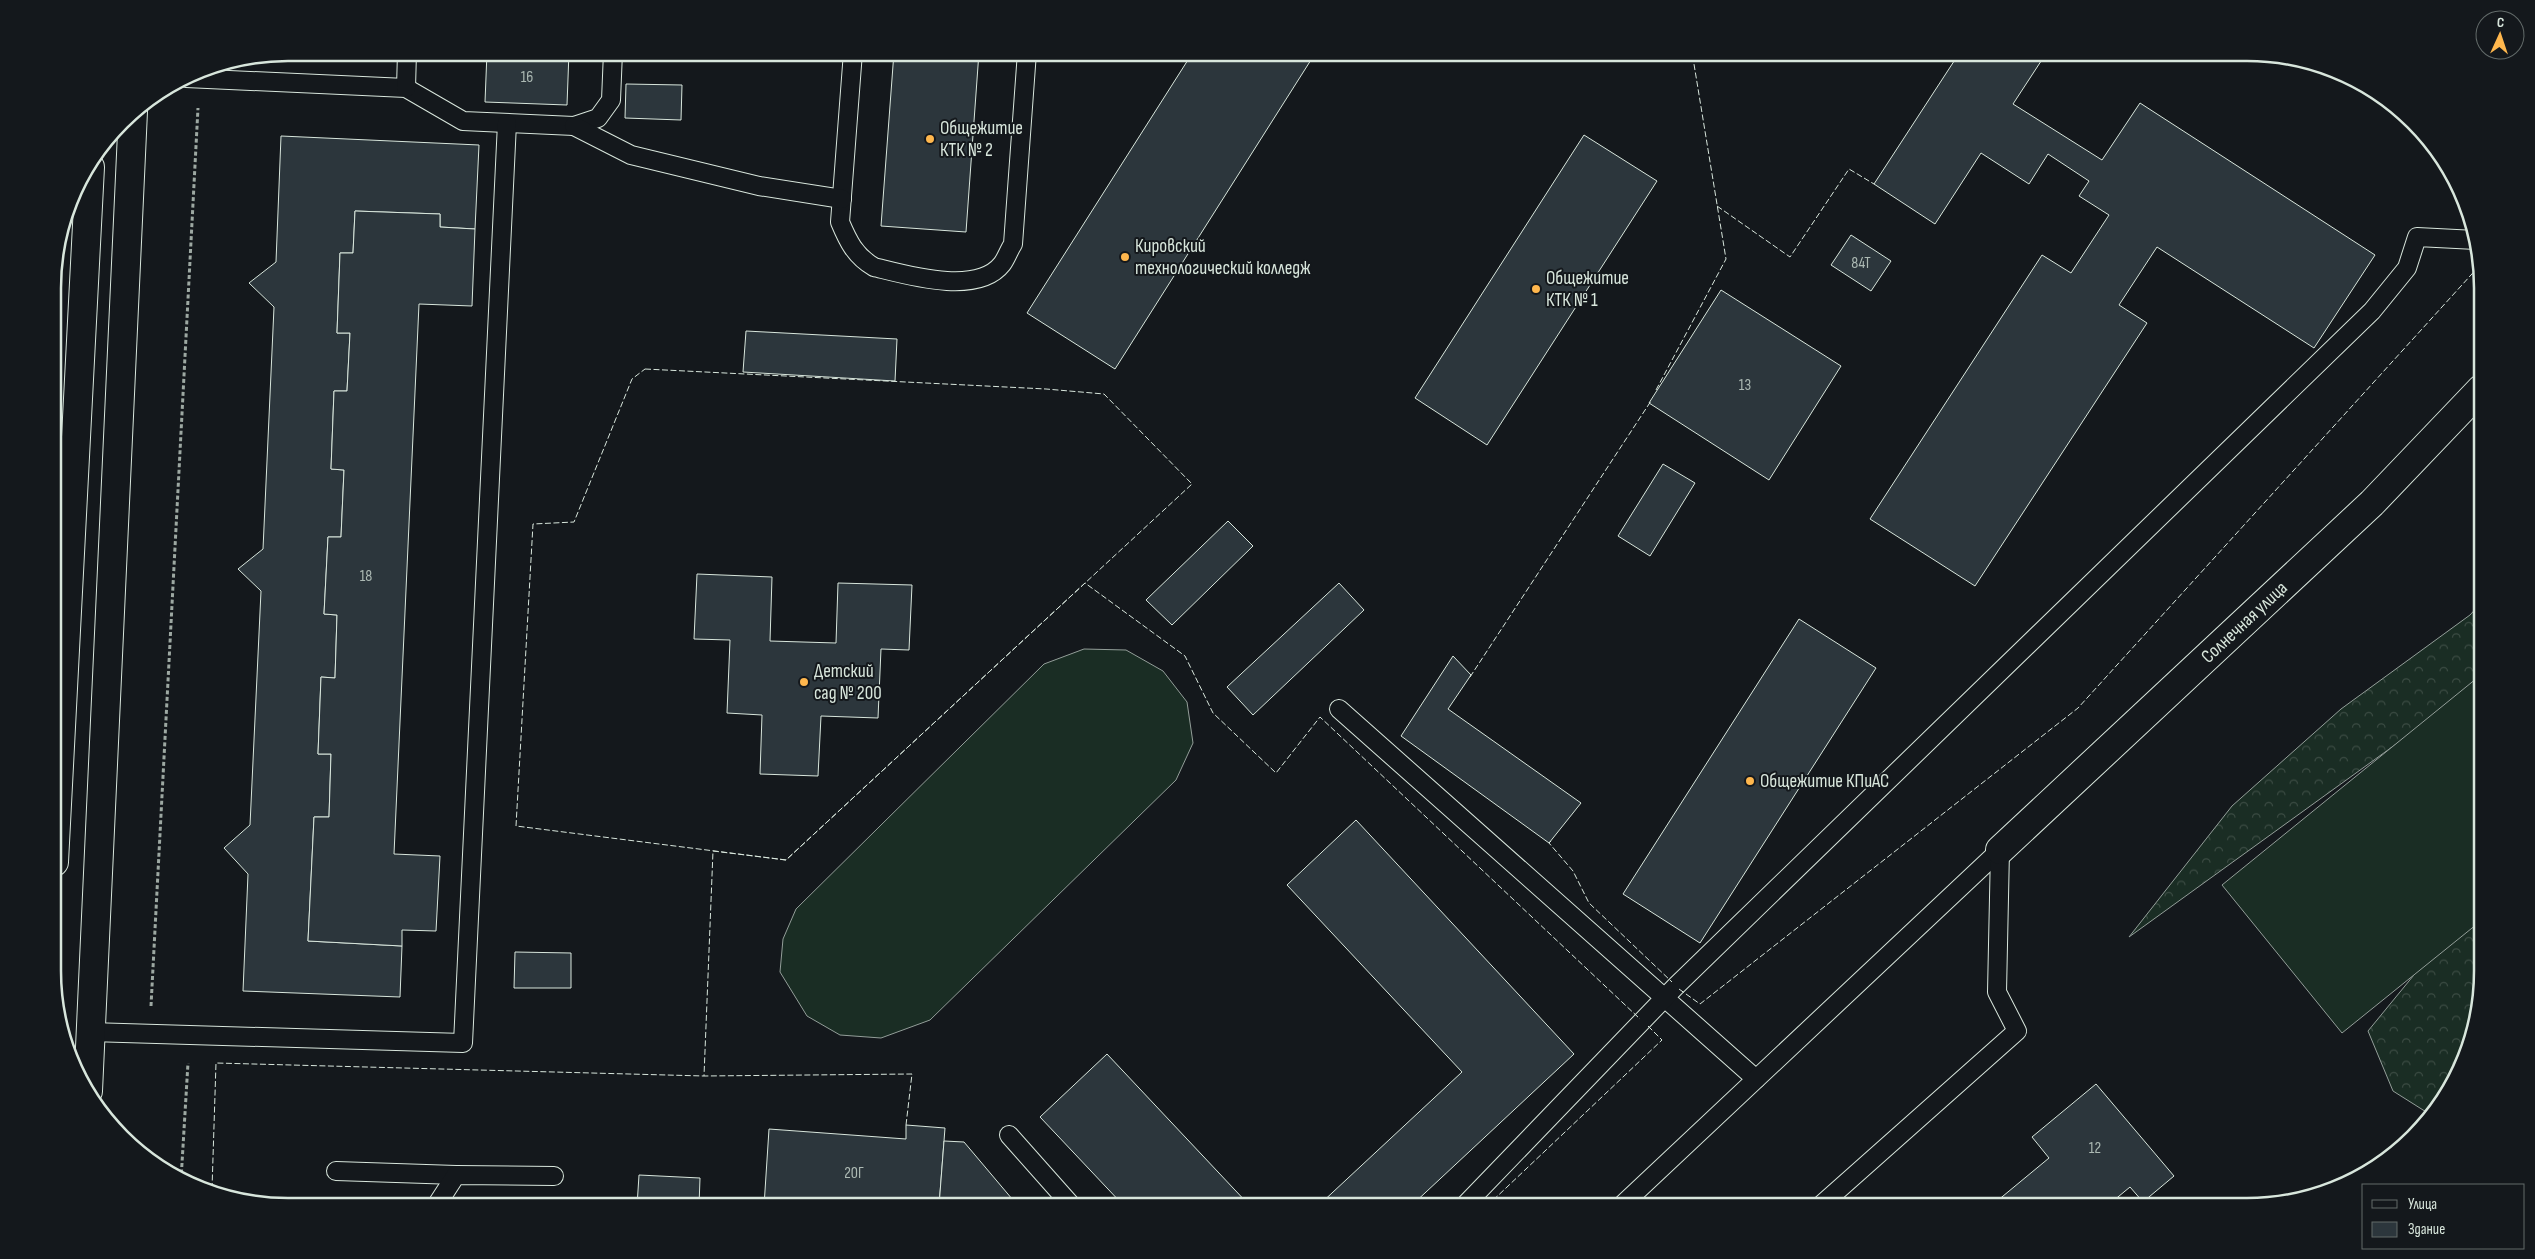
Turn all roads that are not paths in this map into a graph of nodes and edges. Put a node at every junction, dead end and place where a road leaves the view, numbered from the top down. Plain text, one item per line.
1 (407, 61) edge
2 (613, 61) edge
3 (852, 61) edge
4 (1026, 61) edge
5 (203, 78) edge
6 (406, 88) junction
7 (507, 123) junction
8 (132, 124) edge
9 (574, 126) junction
10 (89, 181) edge
11 (842, 199) junction
12 (2468, 239) edge
13 (2474, 396) edge
14 (62, 546) edge
15 (61, 586) edge
16 (1339, 709) dead end
17 (2000, 850) junction
18 (1665, 997) junction
19 (90, 1032) junction
20 (88, 1077) edge
21 (1756, 1079) junction
22 (1009, 1135) dead end
23 (336, 1171) dead end
24 (456, 1174) junction
25 (554, 1176) dead end
26 (441, 1198) edge
27 (1065, 1198) edge
28 (1472, 1198) edge
29 (1630, 1198) edge
30 (1829, 1198) edge

1 - 6 lane
2 - 9 lane
3 - 11 lane
4 - 11 lane
5 - 6 lane
6 - 7 lane
7 - 9 lane
7 - 19 lane
8 - 19 main road
9 - 11 lane
10 - 14 main road
12 - 18 lane
13 - 17 main road, Солнечная улица
14 - 15 main road
16 - 18 lane
17 - 21 lane
17 - 30 lane
18 - 21 lane
18 - 28 lane
19 - 20 main road
21 - 29 lane
22 - 27 lane
23 - 24 lane
24 - 25 lane
24 - 26 lane

